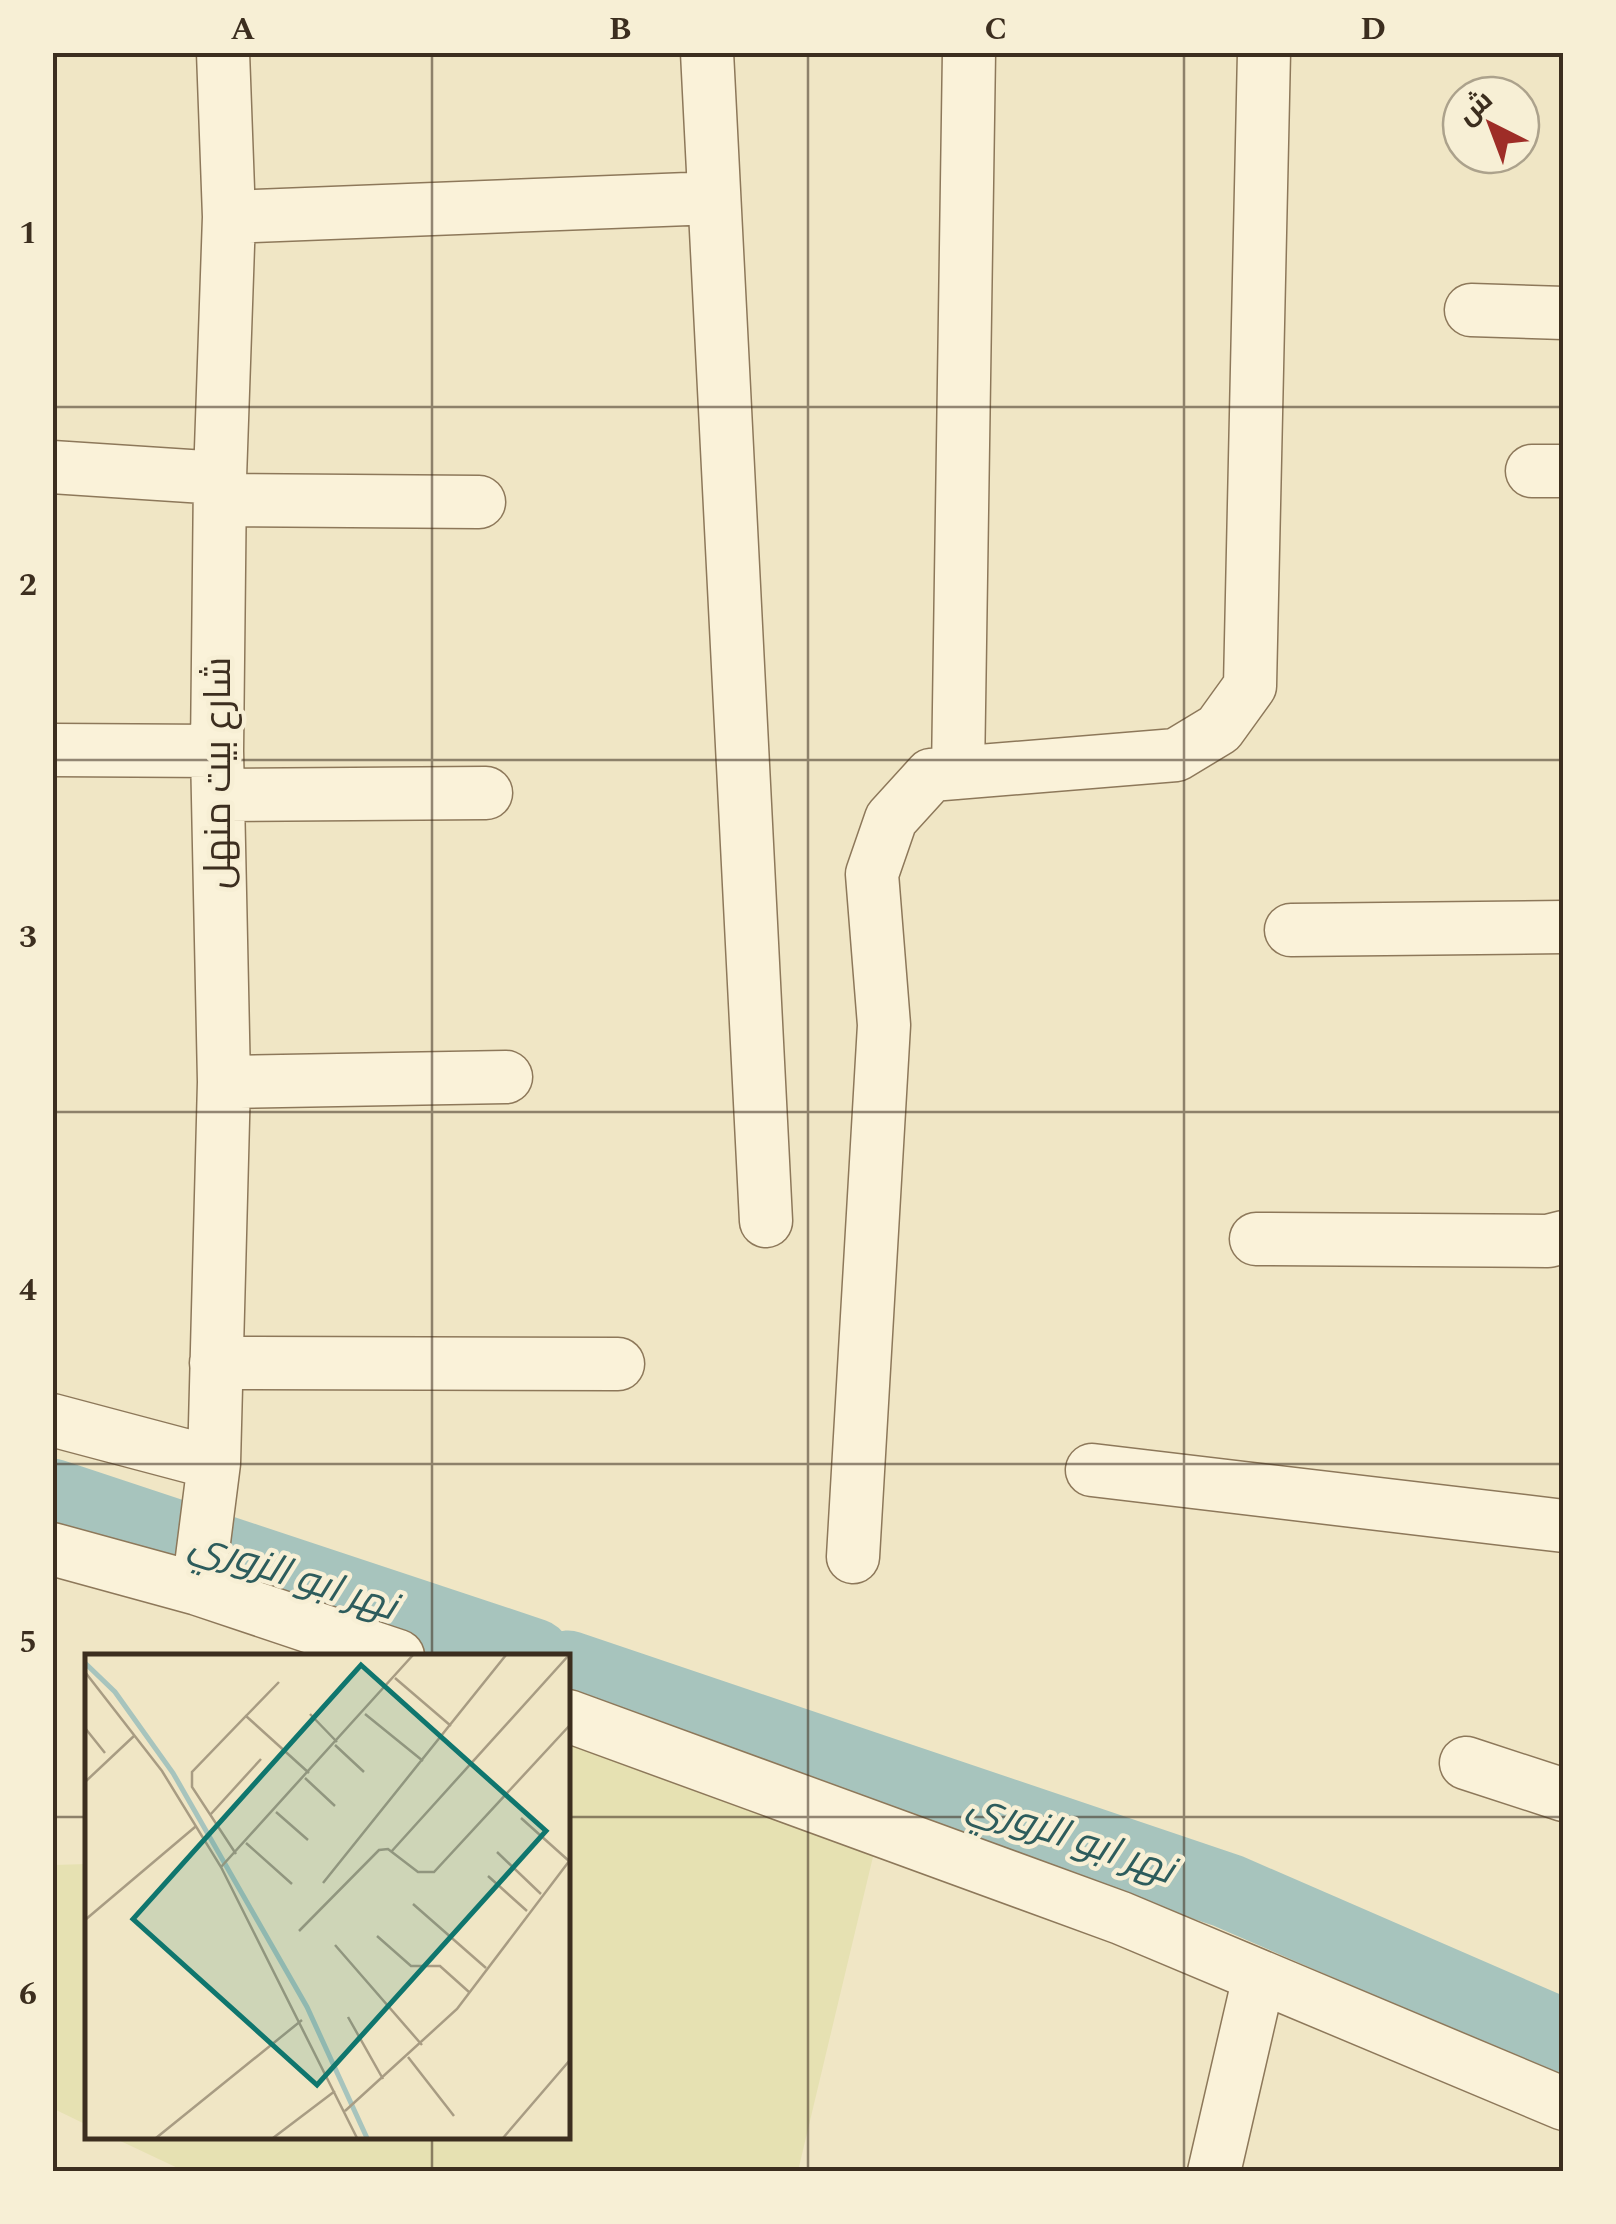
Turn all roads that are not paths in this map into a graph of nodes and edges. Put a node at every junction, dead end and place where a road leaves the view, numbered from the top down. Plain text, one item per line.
1 (223, 52) edge
2 (707, 52) edge
3 (969, 52) edge
4 (1264, 52) edge
5 (714, 198) junction
6 (229, 217) junction
7 (1471, 310) dead end
8 (1564, 313) edge
9 (52, 467) edge
10 (220, 489) junction
11 (478, 502) dead end
12 (52, 750) edge
13 (217, 773) junction
14 (958, 773) junction
15 (486, 792) dead end
16 (1564, 927) edge
17 (1291, 930) dead end
18 (506, 1077) dead end
19 (224, 1082) junction
20 (766, 1221) dead end
21 (1564, 1237) edge
22 (1256, 1239) dead end
23 (216, 1363) junction
24 (618, 1364) dead end
25 (52, 1420) edge
26 (1092, 1470) dead end
27 (213, 1478) junction
28 (1564, 1526) edge
29 (52, 1549) edge
30 (853, 1557) dead end
31 (201, 1577) junction
32 (393, 1654) edge
33 (570, 1717) edge
34 (1466, 1763) dead end
35 (1564, 1795) edge
36 (1260, 1977) junction
37 (1564, 2104) edge
38 (1214, 2172) edge

1 - 6 street, شارع بيت منهل
2 - 5 street
3 - 14 street
4 - 14 street
5 - 6 street
5 - 20 street
6 - 10 street, شارع بيت منهل
7 - 8 street
9 - 10 street
10 - 11 street
10 - 13 street, شارع بيت منهل
12 - 13 street
13 - 15 street
13 - 19 street, شارع بيت منهل
14 - 30 street
16 - 17 street
18 - 19 street
19 - 23 street, شارع بيت منهل
21 - 22 street
23 - 24 street
23 - 27 street, شارع بيت منهل
25 - 27 street
26 - 28 street
27 - 31 street, شارع بيت منهل
29 - 31 street
31 - 32 street
33 - 36 street
34 - 35 street
36 - 37 street
36 - 38 street

